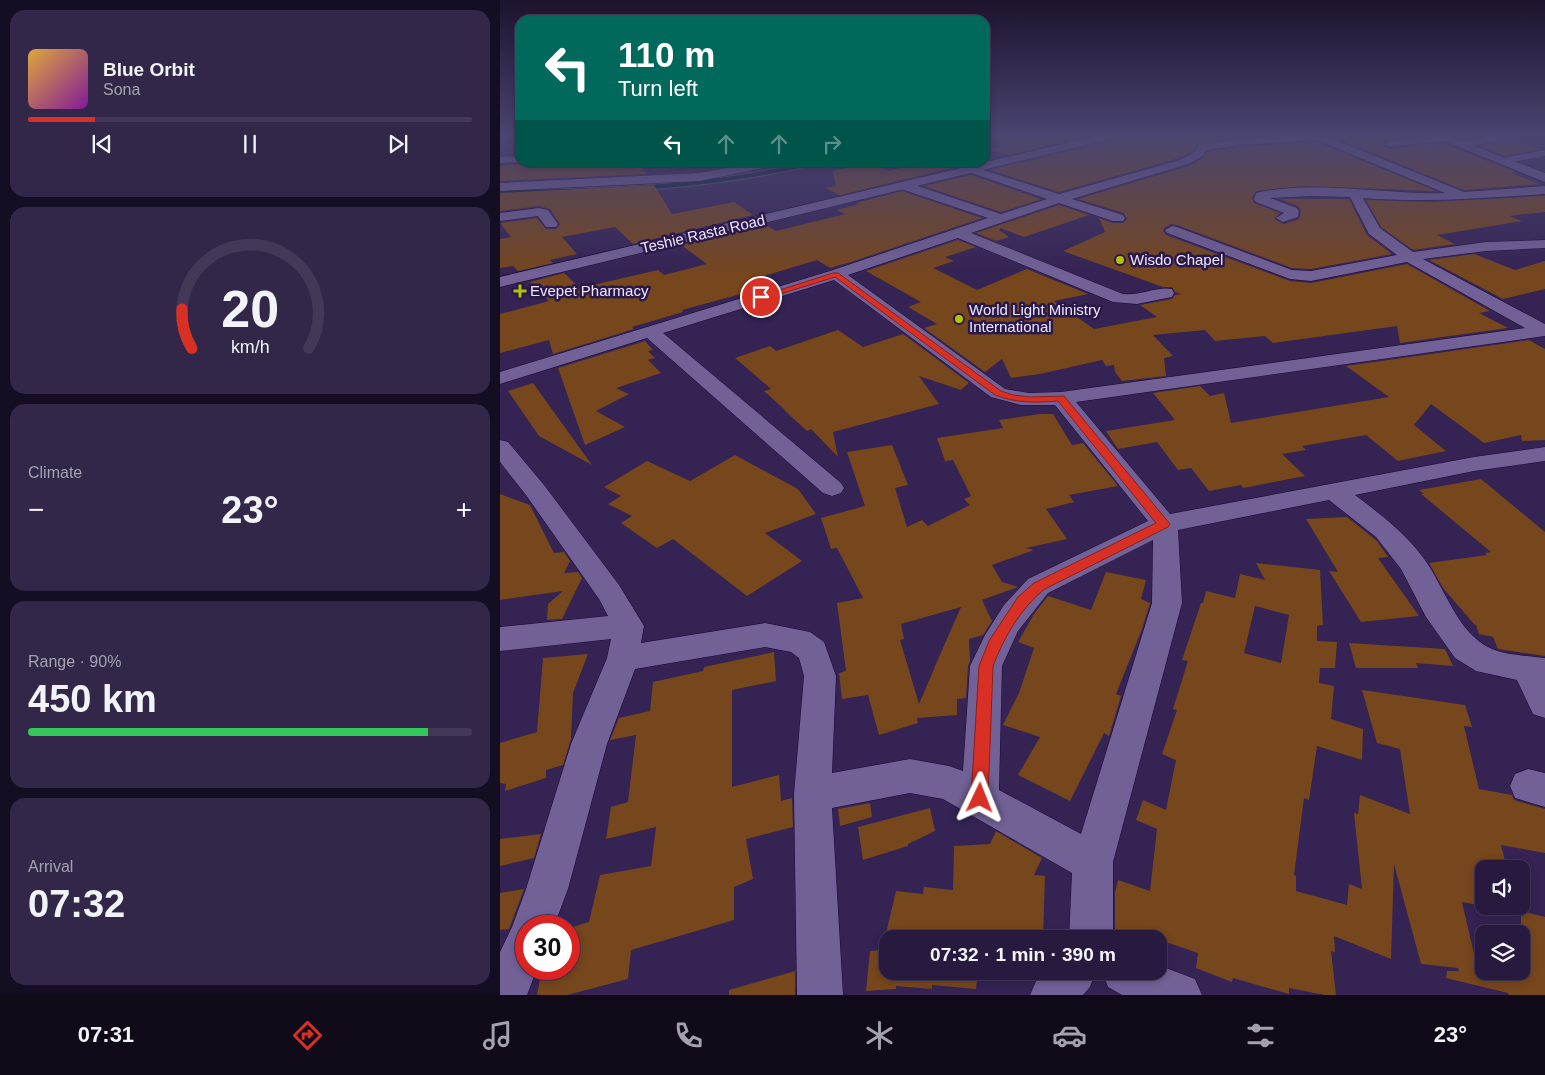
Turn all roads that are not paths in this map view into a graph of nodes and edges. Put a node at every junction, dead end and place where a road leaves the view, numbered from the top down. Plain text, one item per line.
1 (571, 182) edge
2 (919, 182) edge
3 (1012, 182) edge
4 (1114, 182) edge
5 (1431, 182) edge
6 (500, 186) edge
7 (905, 186) junction
8 (1545, 190) edge
9 (1354, 194) junction
10 (1463, 196) junction
11 (1061, 198) junction
12 (500, 217) edge
13 (1001, 218) junction
14 (1118, 218) dead end
15 (1283, 218) dead end
16 (551, 224) dead end
17 (1172, 230) dead end
18 (960, 233) junction
19 (1545, 244) edge
20 (1409, 256) junction
21 (836, 274) junction
22 (500, 282) edge
23 (1166, 293) dead end
24 (1545, 331) edge
25 (650, 332) junction
26 (500, 378) edge
27 (1060, 398) junction
28 (500, 447) edge
29 (1545, 454) edge
30 (832, 488) dead end
31 (1334, 491) junction
32 (1164, 524) junction
33 (500, 639) edge
34 (626, 642) junction
35 (1537, 670) edge
36 (1545, 704) edge
37 (813, 794) junction
38 (980, 798) junction
39 (1093, 862) junction
40 (538, 915) edge
41 (1091, 930) edge
42 (515, 969) edge
43 (1066, 980) edge
44 (1140, 980) edge
45 (504, 995) edge
46 (820, 995) edge
47 (1053, 995) edge
48 (1179, 995) edge

1 - 6 street
2 - 7 main road, Teshie Rasta Road
3 - 11 street
4 - 11 street
5 - 10 street
7 - 13 street
7 - 22 main road, Teshie Rasta Road
8 - 10 street
9 - 10 street
9 - 15 street
9 - 20 street
11 - 13 street
11 - 14 street
12 - 16 street
13 - 18 street
17 - 20 street
18 - 21 street
18 - 23 street
19 - 20 street
20 - 24 street
21 - 25 street
21 - 27 street
24 - 27 street
25 - 26 street
25 - 30 street
27 - 32 street
28 - 34 street
29 - 31 street
31 - 32 street
31 - 35 street
32 - 38 street
32 - 39 street
33 - 34 street
34 - 37 street
34 - 40 street
35 - 36 street
37 - 38 street
37 - 46 street
38 - 39 street
39 - 41 street
42 - 45 street
43 - 47 street
44 - 48 street

